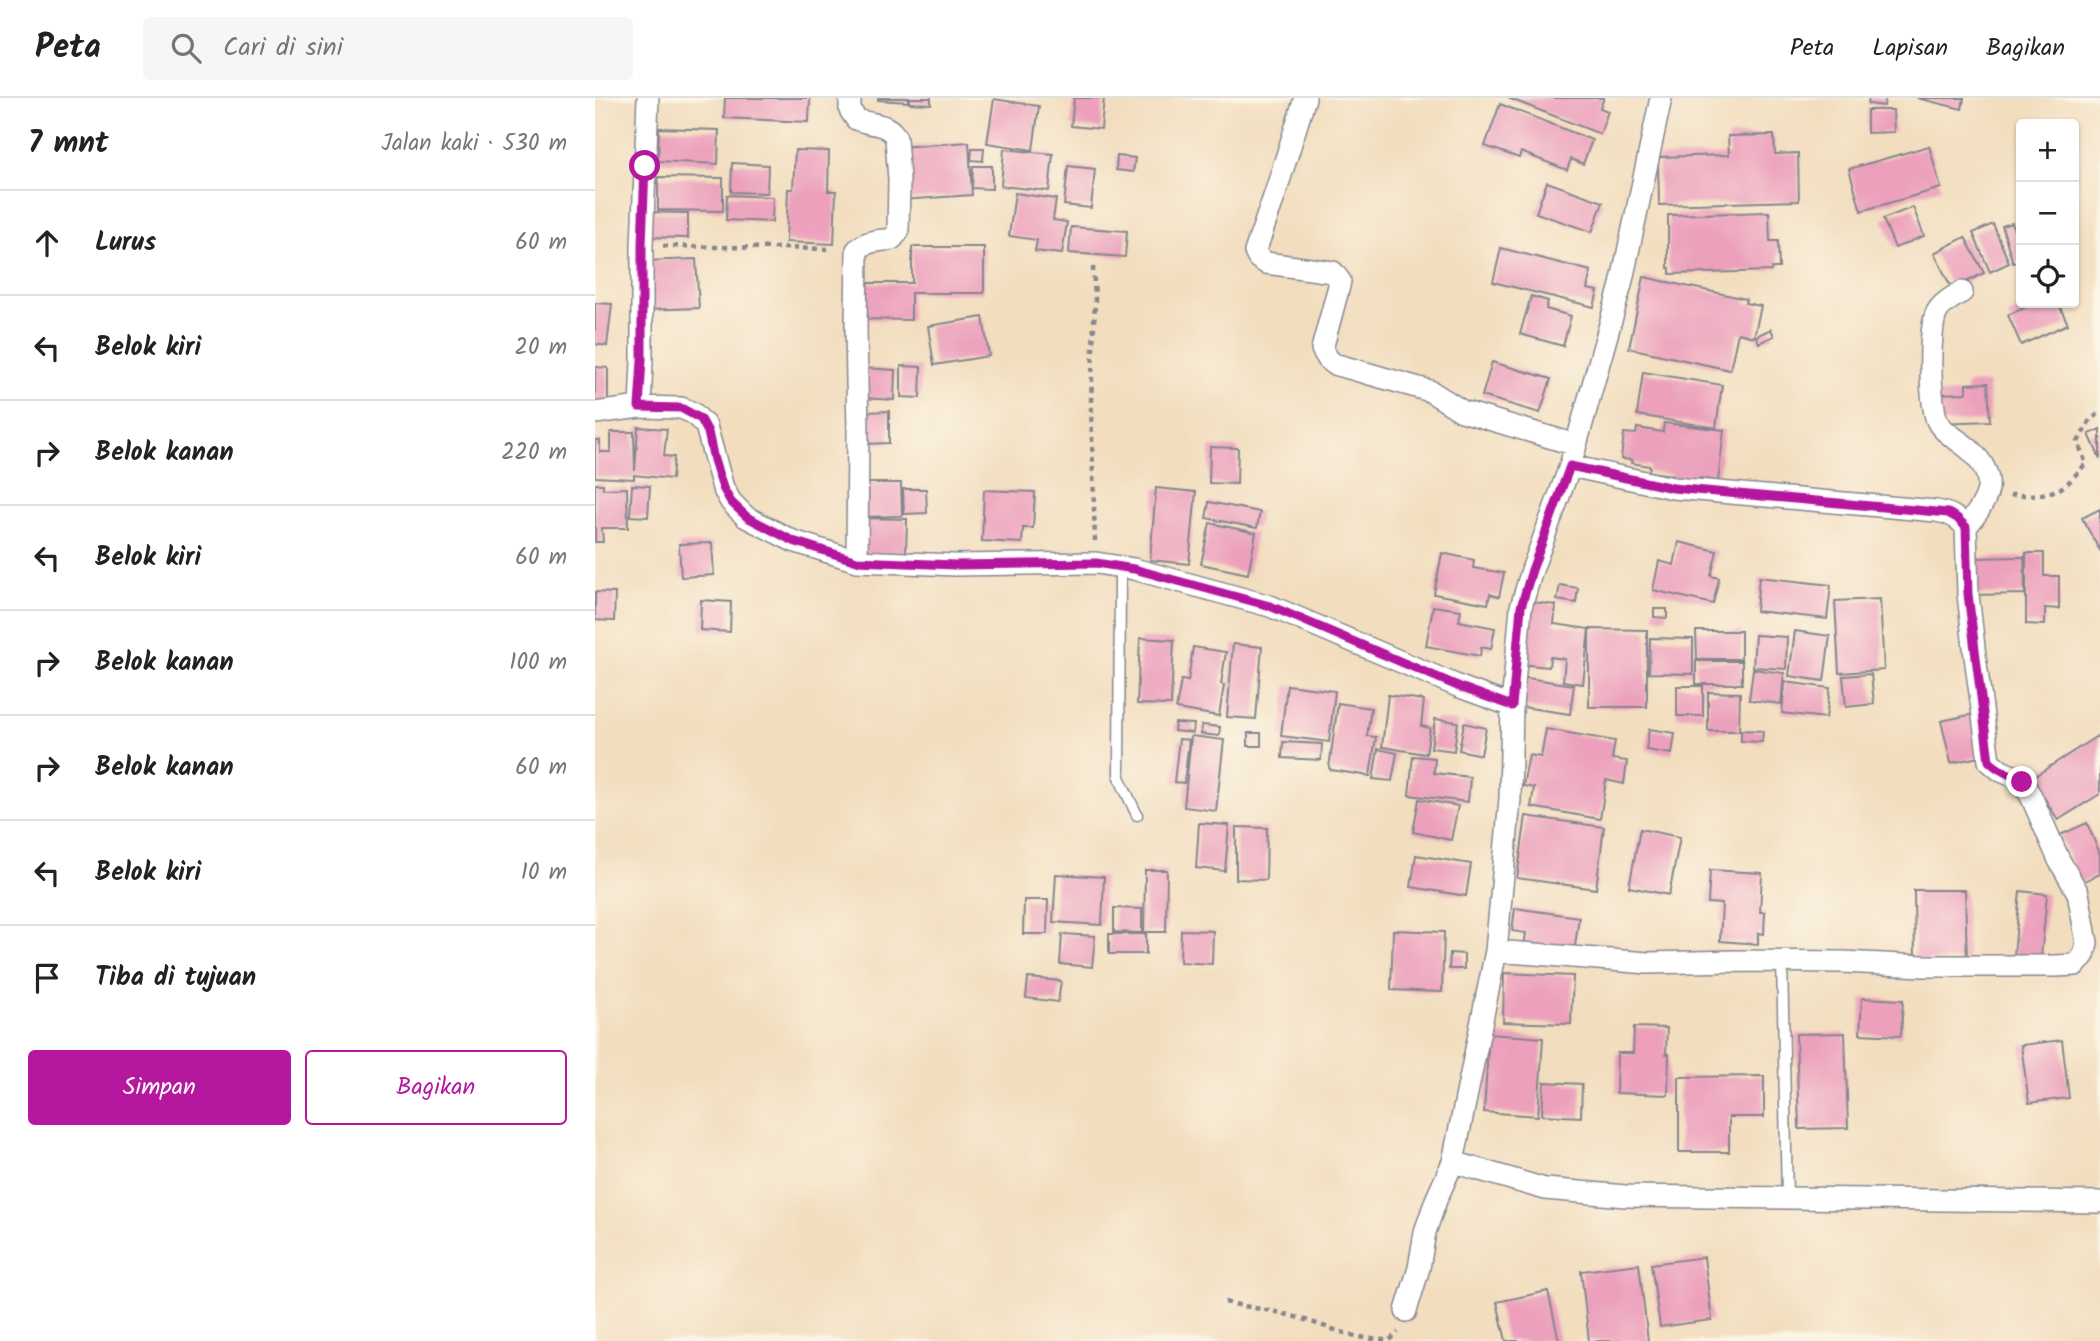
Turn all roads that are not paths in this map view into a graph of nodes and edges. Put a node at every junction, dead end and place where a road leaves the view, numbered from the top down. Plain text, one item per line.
1 (648, 98) edge
2 (850, 98) edge
3 (1305, 98) edge
4 (1661, 98) edge
5 (1962, 292) dead end
6 (639, 407) junction
7 (595, 413) edge
8 (1576, 445) junction
9 (1570, 466) junction
10 (1966, 527) junction
11 (857, 561) junction
12 (1120, 567) junction
13 (1512, 706) junction
14 (1137, 815) dead end
15 (1496, 951) junction
16 (1782, 961) junction
17 (1453, 1162) junction
18 (1787, 1198) junction
19 (2100, 1202) edge
20 (1406, 1311) road end

1 - 6 street
2 - 11 street
3 - 8 street
4 - 8 street
5 - 10 street
6 - 7 street
6 - 11 street
8 - 9 street
9 - 10 street
9 - 13 street
10 - 16 street
11 - 12 street
12 - 13 street
12 - 14 lane
13 - 15 street
15 - 16 street
15 - 17 street
16 - 18 lane
17 - 18 street
17 - 20 street
18 - 19 street

